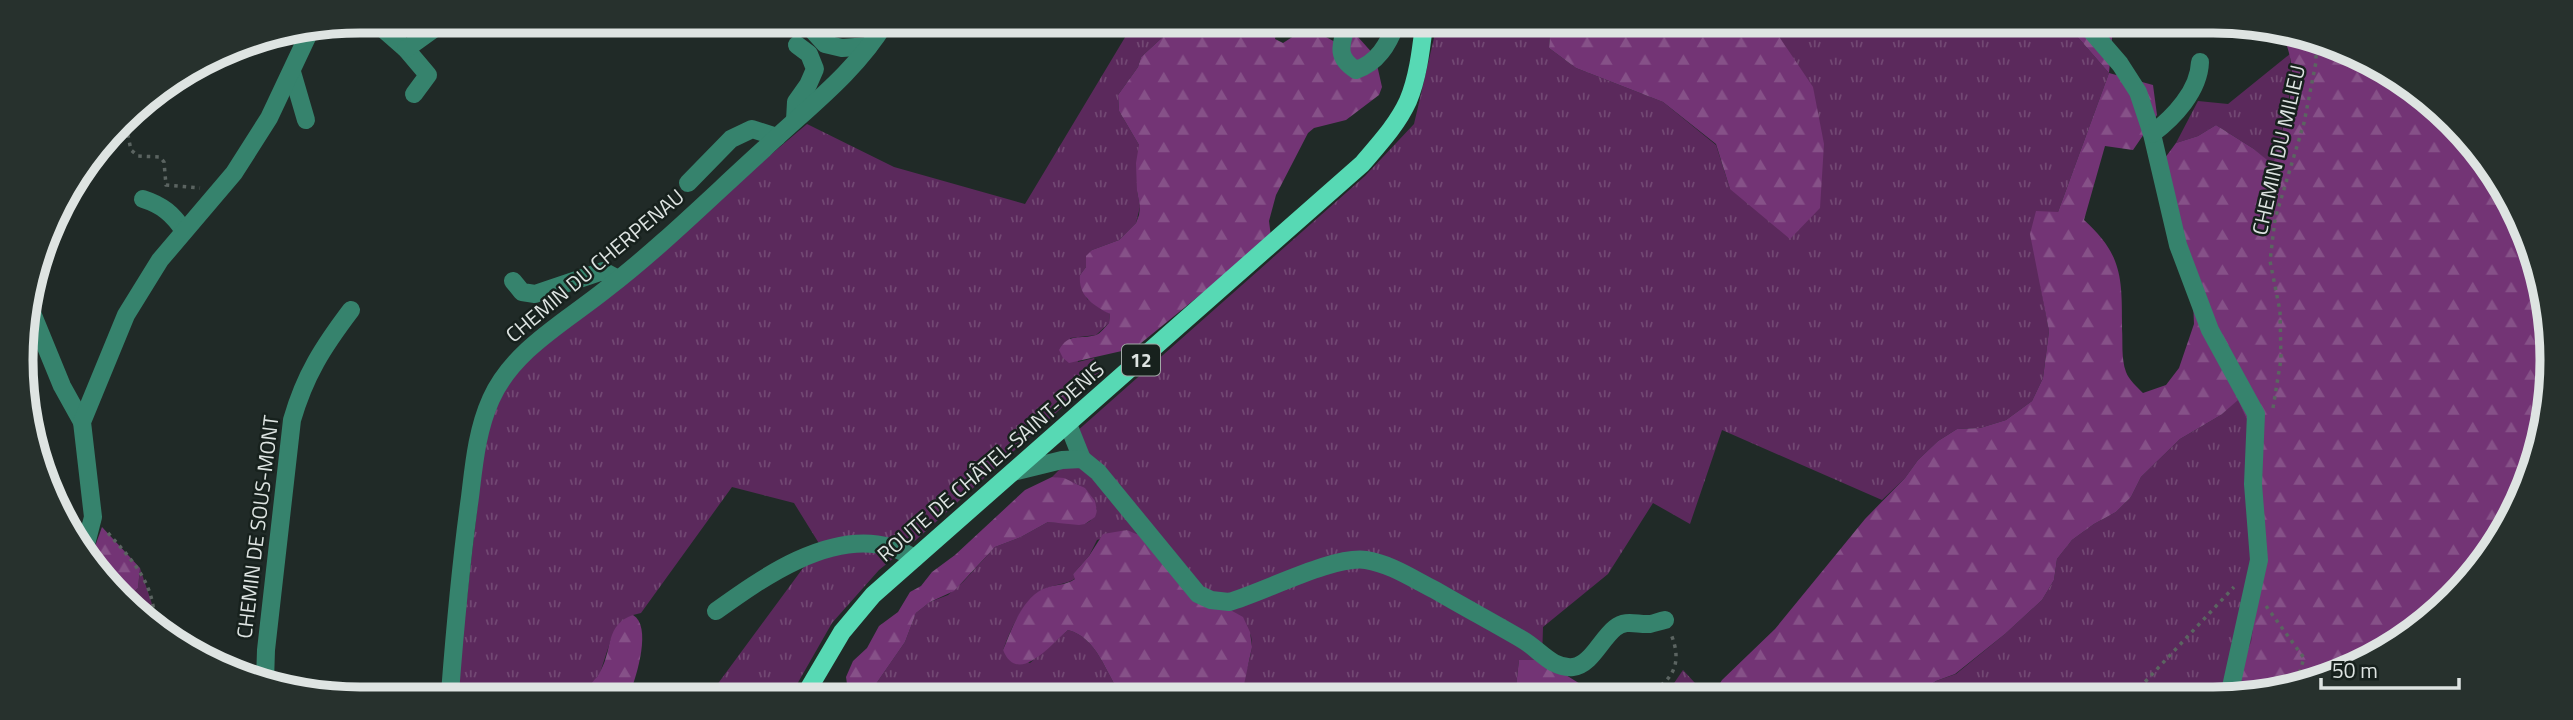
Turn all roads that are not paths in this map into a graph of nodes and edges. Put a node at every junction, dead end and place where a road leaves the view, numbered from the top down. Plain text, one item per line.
1 (388, 33) edge
2 (428, 33) edge
3 (815, 33) edge
4 (878, 33) edge
5 (1345, 33) edge
6 (1392, 33) edge
7 (1423, 33) edge
8 (2093, 33) edge
9 (307, 38) edge
10 (797, 45) dead end
11 (869, 46) junction
12 (406, 49) junction
13 (2200, 62) dead end
14 (292, 72) junction
15 (414, 94) dead end
16 (306, 120) dead end
17 (795, 120) junction
18 (2152, 134) junction
19 (777, 137) junction
20 (688, 183) dead end
21 (143, 199) dead end
22 (184, 231) junction
23 (618, 279) junction
24 (513, 281) dead end
25 (351, 310) dead end
26 (36, 322) edge
27 (82, 422) junction
28 (1068, 424) junction
29 (1082, 459) junction
30 (1013, 472) junction
31 (87, 540) edge
32 (915, 558) junction
33 (716, 611) dead end
34 (1665, 620) road end
35 (265, 673) edge
36 (2231, 686) edge
37 (451, 687) edge
38 (810, 687) edge

1 - 12 street
2 - 12 street
3 - 11 street
4 - 11 street, CHEMIN DU CHERPENAU
5 - 6 street
7 - 28 main road, ROUTE DE CHÂTEL-SAINT-DENIS / 12
8 - 18 street
9 - 14 street
10 - 17 street
11 - 17 street, CHEMIN DU CHERPENAU
12 - 15 street
13 - 18 street
14 - 16 street
14 - 22 street
17 - 19 street, CHEMIN DU CHERPENAU
18 - 36 street
19 - 20 street
19 - 23 street, CHEMIN DU CHERPENAU
21 - 22 street
22 - 27 street
23 - 24 street
23 - 37 street, CHEMIN DU CHERPENAU
25 - 35 street, CHEMIN DE SOUS-MONT
26 - 27 street
27 - 31 street
28 - 29 street
28 - 30 main road, ROUTE DE CHÂTEL-SAINT-DENIS / 12
29 - 30 street
29 - 34 street
30 - 32 main road, ROUTE DE CHÂTEL-SAINT-DENIS / 12
32 - 33 street
32 - 38 main road, ROUTE DE CHÂTEL-SAINT-DENIS / 12

